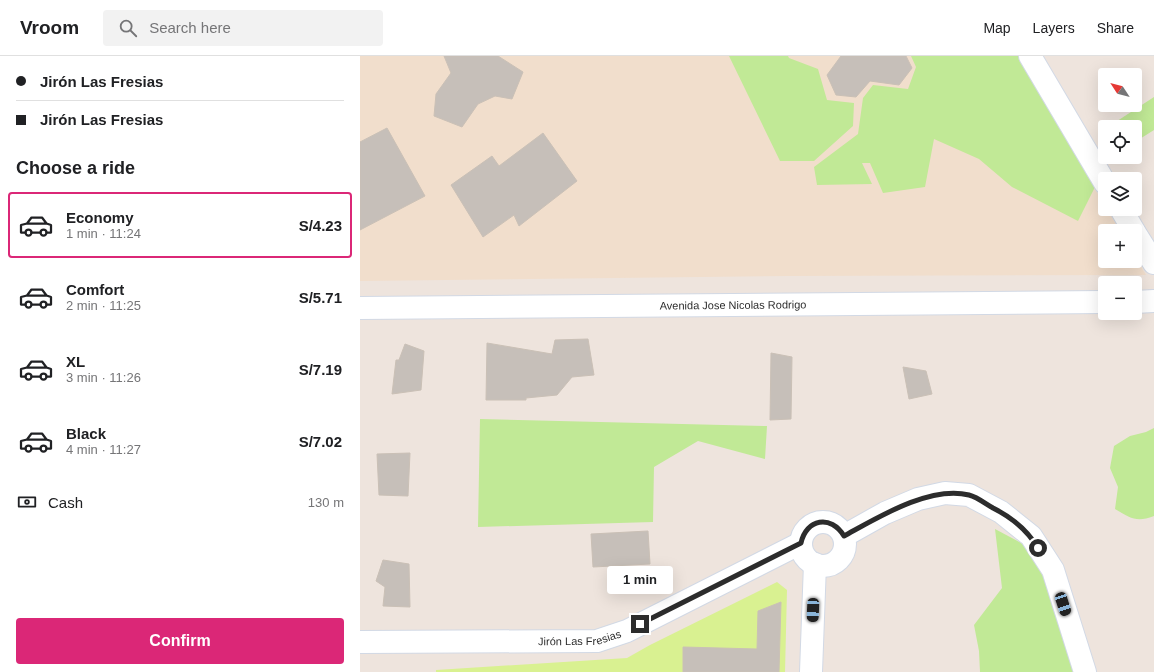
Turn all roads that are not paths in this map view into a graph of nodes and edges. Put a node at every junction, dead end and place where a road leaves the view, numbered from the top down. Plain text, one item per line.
1 (1030, 56) edge
2 (1099, 172) edge
3 (1142, 244) edge
4 (1154, 263) edge
5 (1154, 301) edge
6 (1098, 302) edge
7 (1142, 302) edge
8 (360, 308) edge
9 (844, 536) junction
10 (801, 543) junction
11 (815, 564) junction
12 (360, 642) edge
13 (811, 672) edge
14 (1085, 672) edge

1 - 2 street
3 - 4 street
5 - 7 street
6 - 8 street, Avenida Jose Nicolas Rodrigo
9 - 10 street
9 - 11 street
9 - 14 street
10 - 11 street
10 - 12 street, Jirón Las Fresias
11 - 13 street

